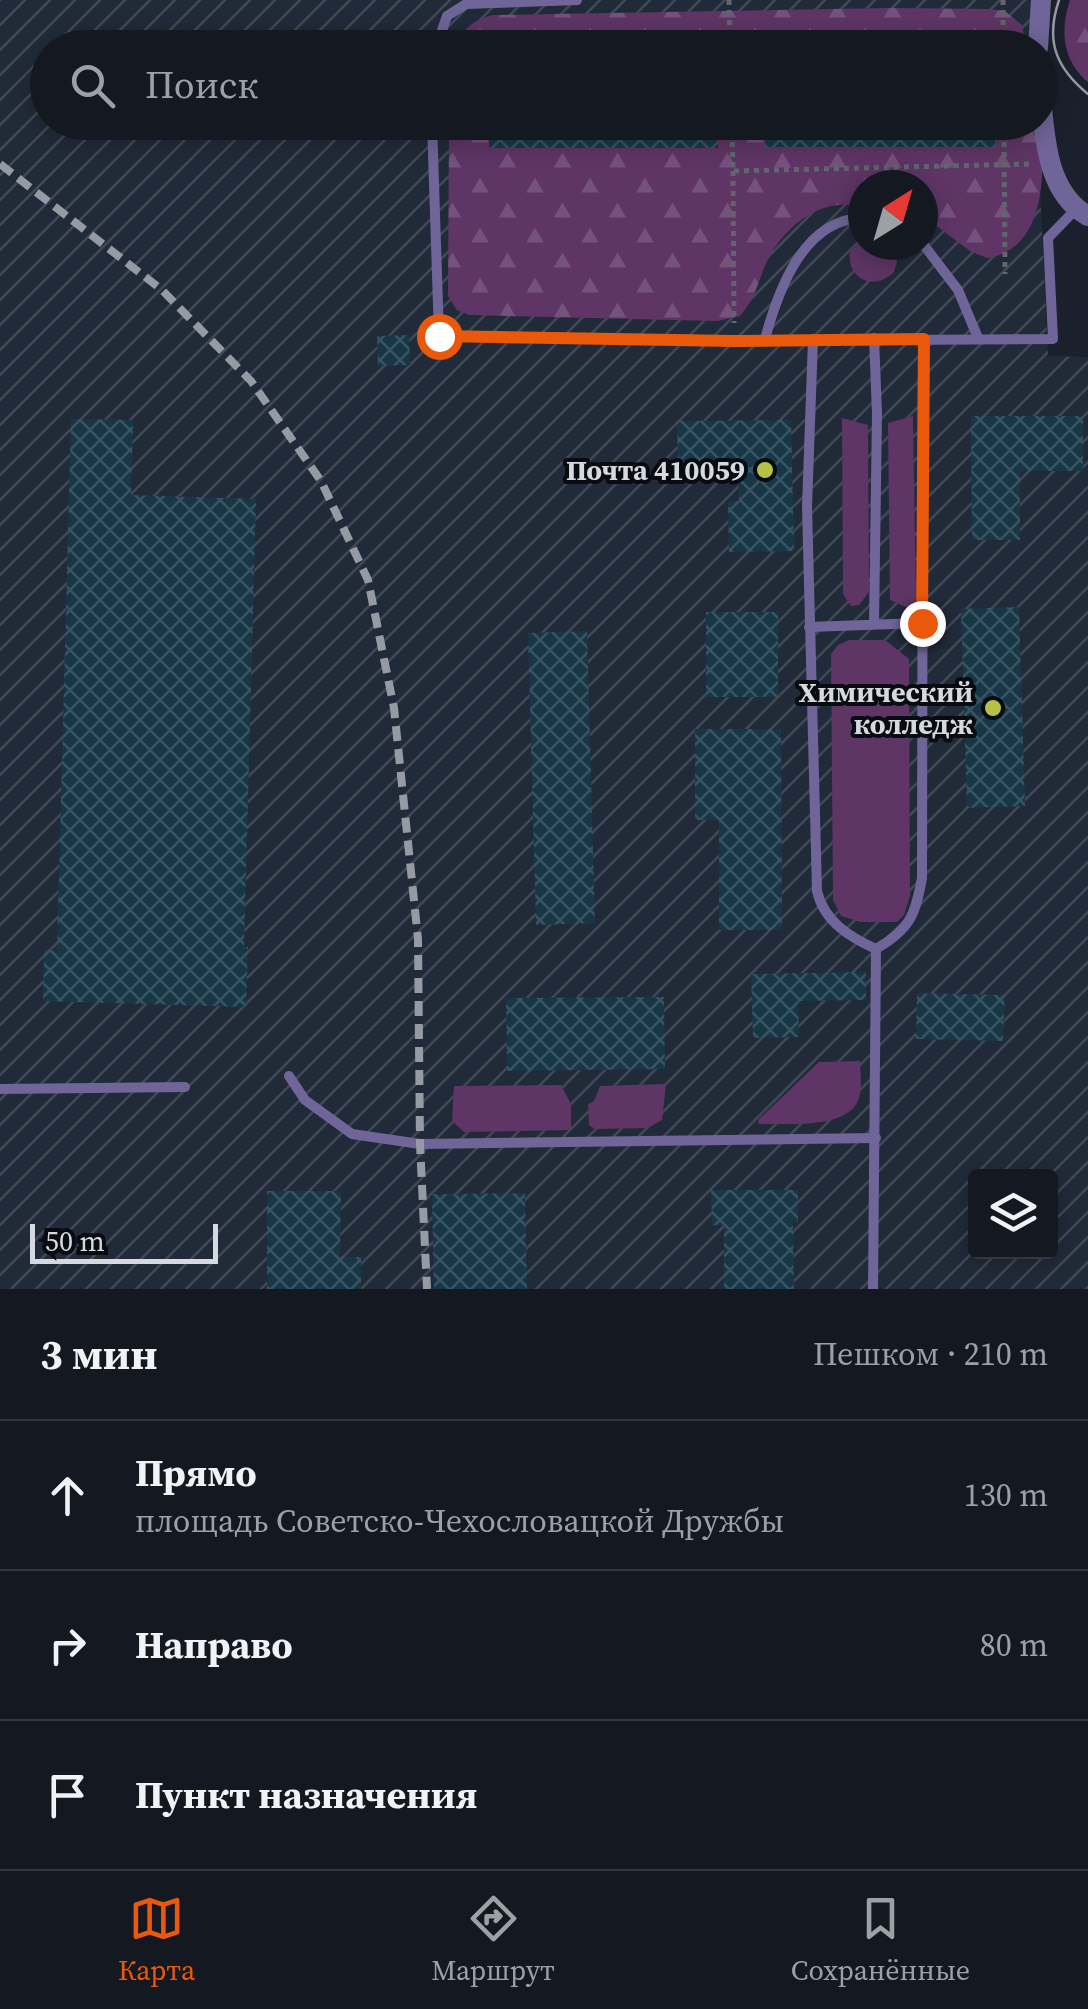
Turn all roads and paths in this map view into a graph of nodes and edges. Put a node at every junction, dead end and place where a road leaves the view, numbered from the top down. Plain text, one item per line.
1 (576, 0) edge
2 (730, 0) edge
3 (1003, 0) edge
4 (1042, 0) edge
5 (442, 30) edge
6 (730, 30) edge
7 (1004, 30) edge
8 (1040, 30) edge
9 (433, 140) edge
10 (732, 140) edge
11 (1004, 140) edge
12 (1046, 140) edge
13 (1004, 164) junction
14 (1048, 164) junction
15 (733, 172) junction
16 (1082, 213) edge
17 (848, 219) edge
18 (935, 260) edge
19 (1006, 274) dead end
20 (874, 338) junction
21 (978, 338) junction
22 (765, 339) junction
23 (813, 339) junction
24 (924, 339) junction
25 (734, 341) junction
26 (922, 623) junction
27 (874, 624) junction
28 (809, 627) junction
29 (876, 950) junction
30 (289, 1076) dead end
31 (186, 1087) dead end
32 (0, 1089) edge
33 (876, 1138) junction
34 (873, 1289) edge

1 - 5 lane
2 - 6 path
3 - 7 path
4 - 8 street
9 - 25 lane
10 - 15 path
11 - 13 path
12 - 14 street
13 - 14 path
13 - 15 path
13 - 19 path
14 - 16 street
15 - 25 path
16 - 21 lane
17 - 22 lane
18 - 21 lane
20 - 23 lane
20 - 24 lane
20 - 27 lane
21 - 24 lane
22 - 23 lane
22 - 25 lane
23 - 28 lane
24 - 26 lane
26 - 27 lane
26 - 29 lane
27 - 28 lane
28 - 29 lane
29 - 33 lane
30 - 33 lane
31 - 32 lane
33 - 34 lane

